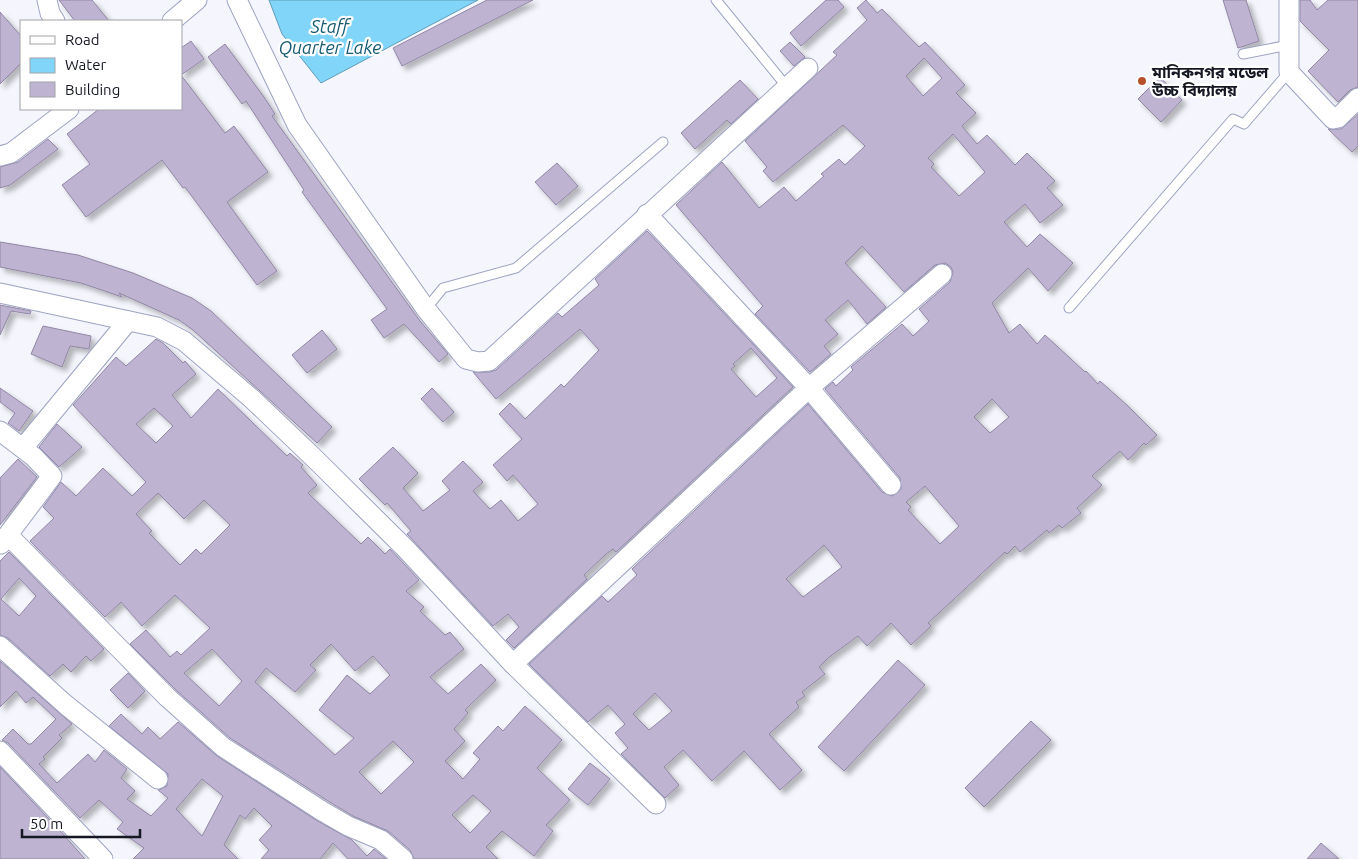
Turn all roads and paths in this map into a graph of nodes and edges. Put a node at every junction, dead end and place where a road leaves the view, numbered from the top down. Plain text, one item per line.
1 (47, 0) edge
2 (197, 0) edge
3 (237, 0) edge
4 (716, 0) edge
5 (1289, 0) edge
6 (54, 20) edge
7 (173, 20) edge
8 (1290, 45) junction
9 (1243, 54) dead end
10 (808, 68) dead end
11 (1289, 72) junction
12 (787, 87) junction
13 (1358, 98) edge
14 (67, 110) edge
15 (663, 142) dead end
16 (4, 151) edge
17 (648, 214) junction
18 (942, 274) dead end
19 (0, 293) edge
20 (1069, 308) dead end
21 (426, 309) junction
22 (128, 321) junction
23 (809, 388) junction
24 (0, 431) edge
25 (23, 448) junction
26 (891, 485) dead end
27 (4, 540) edge
28 (0, 646) edge
29 (513, 664) junction
30 (0, 751) edge
31 (158, 779) dead end
32 (656, 804) dead end
33 (103, 859) edge
34 (404, 859) edge

1 - 6 street
2 - 7 street
3 - 21 street
4 - 12 lane
5 - 8 street
8 - 9 lane
8 - 11 street
10 - 12 street
11 - 13 street
11 - 20 lane
12 - 17 street
14 - 16 street
15 - 21 lane
17 - 21 street
17 - 23 street
18 - 23 street
19 - 22 street
22 - 25 street
22 - 29 street
23 - 26 street
23 - 29 street
24 - 25 street
25 - 27 street
27 - 34 street
28 - 31 street
29 - 32 street
30 - 33 street

